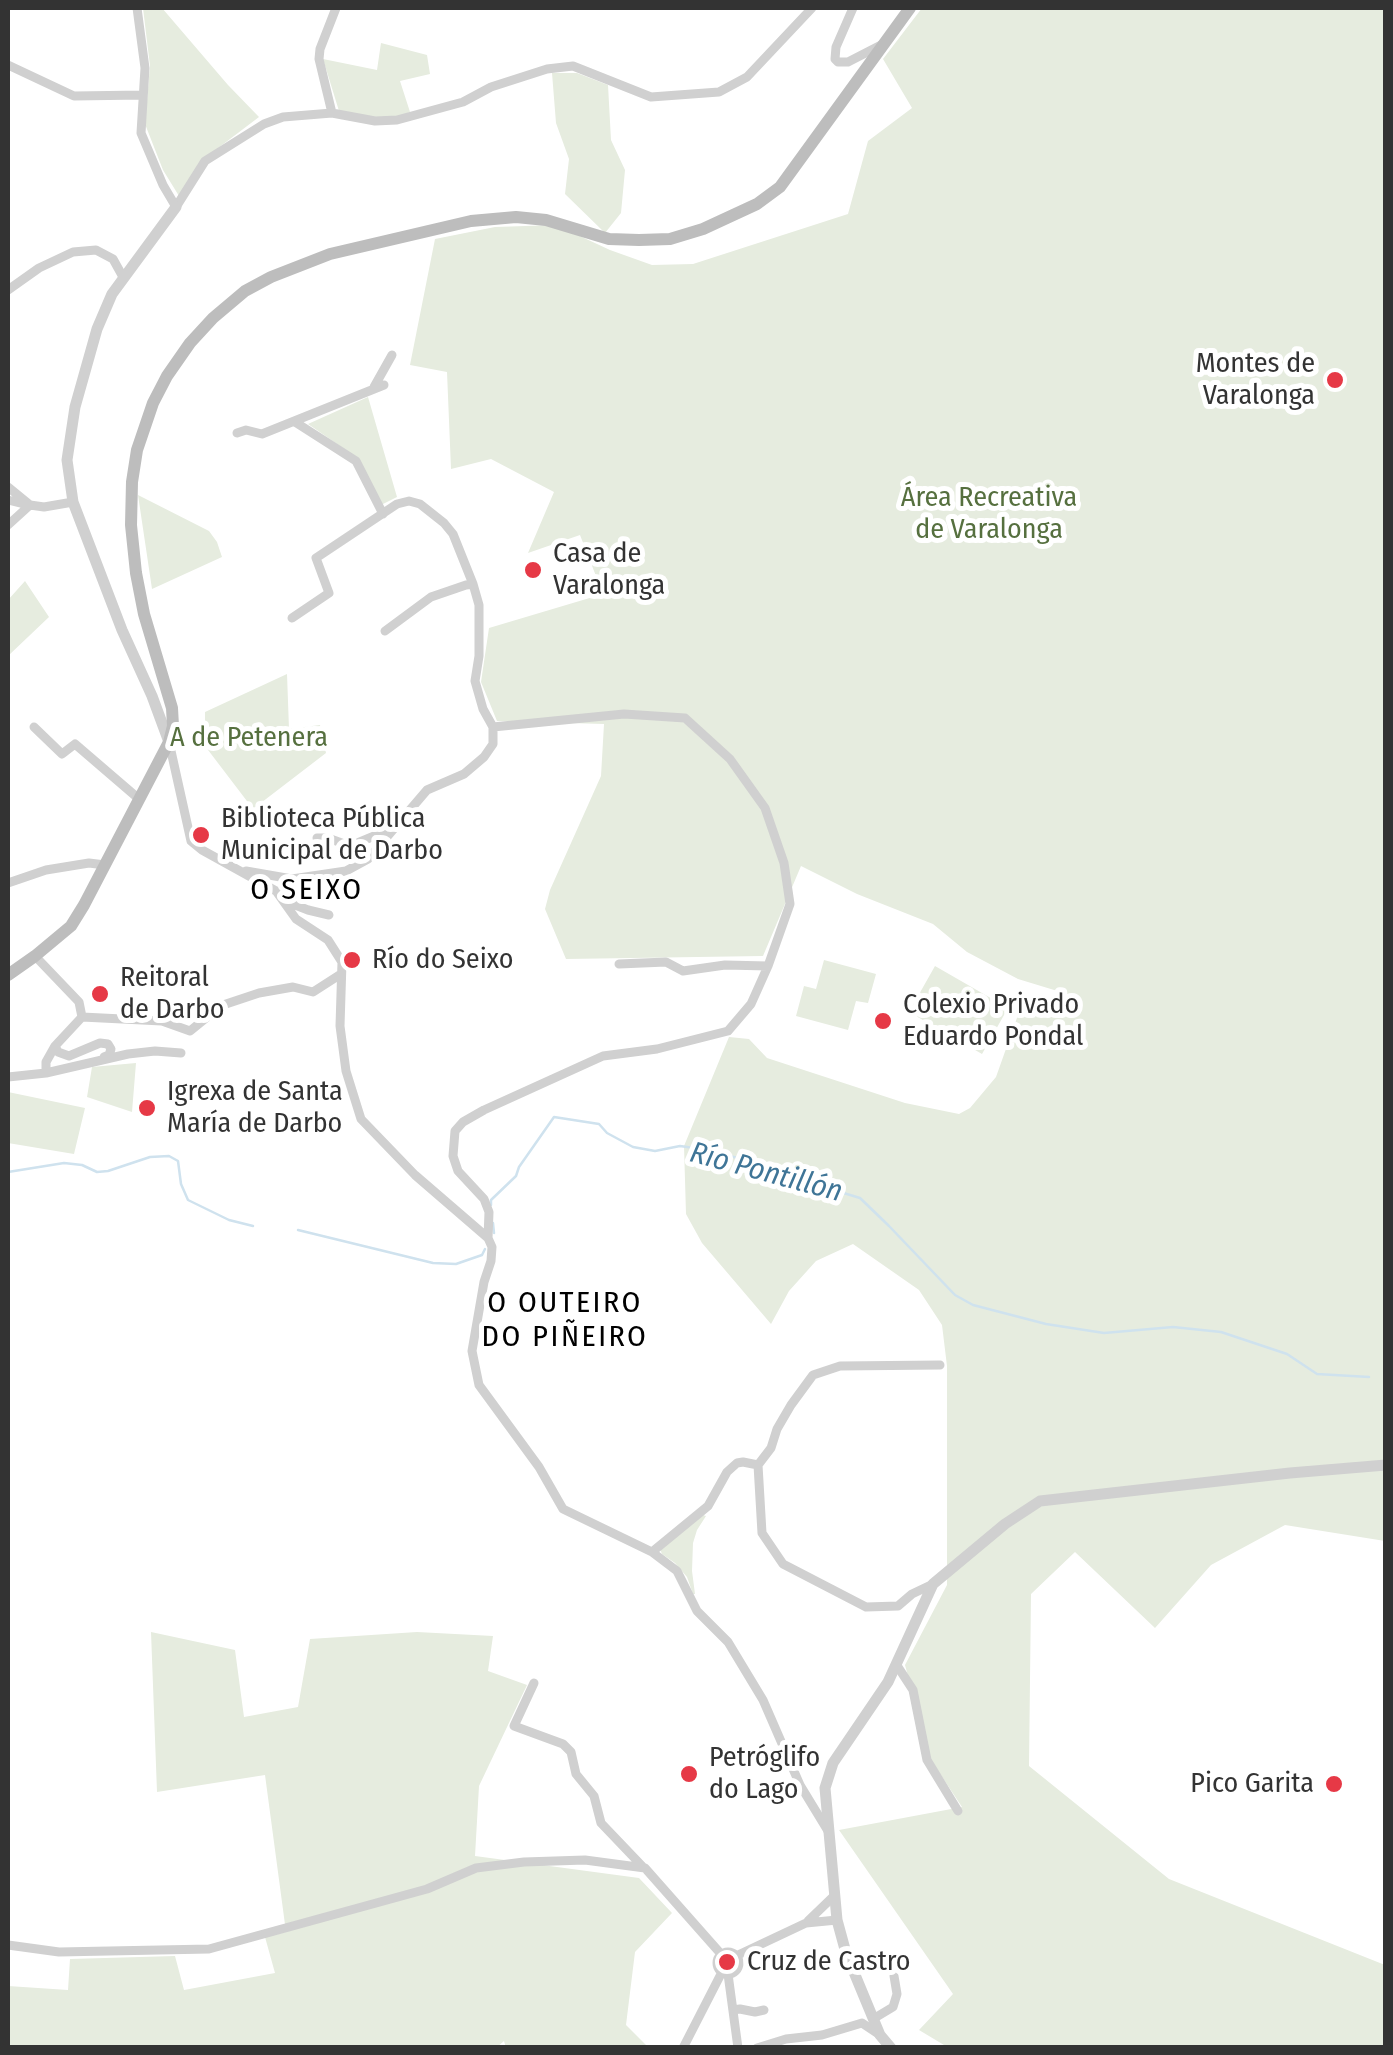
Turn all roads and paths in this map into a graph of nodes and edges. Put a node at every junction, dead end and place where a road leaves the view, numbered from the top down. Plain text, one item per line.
1 (137, 8) edge
2 (336, 8) edge
3 (812, 8) edge
4 (853, 8) edge
5 (910, 8) edge
6 (886, 43) junction
7 (8, 65) edge
8 (143, 96) junction
9 (332, 113) junction
10 (176, 207) junction
11 (123, 276) junction
12 (8, 290) edge
13 (392, 355) dead end
14 (384, 384) dead end
15 (372, 390) junction
16 (295, 422) junction
17 (236, 433) dead end
18 (8, 487) edge
19 (8, 500) edge
20 (73, 502) junction
21 (30, 506) junction
22 (383, 514) junction
23 (8, 526) edge
24 (473, 584) junction
25 (292, 618) dead end
26 (384, 631) dead end
27 (34, 727) dead end
28 (493, 727) junction
29 (169, 742) junction
30 (163, 756) junction
31 (176, 768) junction
32 (140, 800) junction
33 (404, 816) junction
34 (317, 838) dead end
35 (105, 864) junction
36 (238, 870) junction
37 (8, 883) edge
38 (282, 900) junction
39 (329, 915) dead end
40 (35, 956) junction
41 (619, 964) dead end
42 (768, 966) junction
43 (8, 974) edge
44 (341, 974) junction
45 (82, 1017) junction
46 (55, 1046) junction
47 (181, 1053) dead end
48 (90, 1063) junction
49 (46, 1073) junction
50 (8, 1077) edge
51 (488, 1238) junction
52 (940, 1365) dead end
53 (758, 1465) junction
54 (1386, 1465) edge
55 (652, 1552) junction
56 (933, 1584) junction
57 (896, 1664) junction
58 (534, 1683) dead end
59 (958, 1810) dead end
60 (829, 1833) junction
61 (645, 1868) junction
62 (835, 1896) junction
63 (837, 1920) junction
64 (806, 1923) junction
65 (8, 1945) edge
66 (720, 1954) junction
67 (736, 1956) junction
68 (725, 1973) junction
69 (894, 1976) dead end
70 (733, 2010) junction
71 (764, 2010) dead end
72 (874, 2019) junction
73 (880, 2035) junction
74 (683, 2048) edge
75 (738, 2048) edge
76 (757, 2048) edge
77 (891, 2048) edge

1 - 8 street
2 - 9 street
3 - 9 street
4 - 6 street
5 - 6 main road
6 - 29 main road
7 - 8 street
8 - 10 street
9 - 10 street
10 - 11 street
11 - 12 street
11 - 20 street
13 - 15 street
14 - 15 street
15 - 16 street
16 - 17 street
16 - 22 street
18 - 21 street
19 - 21 street
20 - 21 street
20 - 29 street
21 - 23 street
22 - 24 street
22 - 25 street
24 - 26 street
24 - 28 street
27 - 32 street
28 - 33 street
28 - 42 street
29 - 30 main road
29 - 31 street
30 - 31 street
30 - 32 main road
31 - 36 street
32 - 35 main road
33 - 34 street
33 - 36 street
35 - 37 street
35 - 40 main road
36 - 38 street
38 - 39 street
38 - 44 street
40 - 43 main road
40 - 45 street
41 - 42 street
42 - 51 street
44 - 45 street
44 - 51 street
45 - 46 street
46 - 48 street
46 - 49 street
47 - 48 street
48 - 49 street
49 - 50 street
51 - 55 street
52 - 53 street
53 - 55 street
53 - 56 street
54 - 56 street
55 - 60 street
56 - 57 street
57 - 59 street
57 - 60 street
58 - 61 street
60 - 62 street
61 - 65 street
61 - 66 street
62 - 63 street
62 - 64 street
63 - 64 street
63 - 72 street
64 - 67 street
66 - 67 street
66 - 68 street
67 - 68 street
68 - 70 street
68 - 74 street
69 - 72 street
70 - 71 street
70 - 75 street
72 - 73 street
73 - 76 street
73 - 77 street

